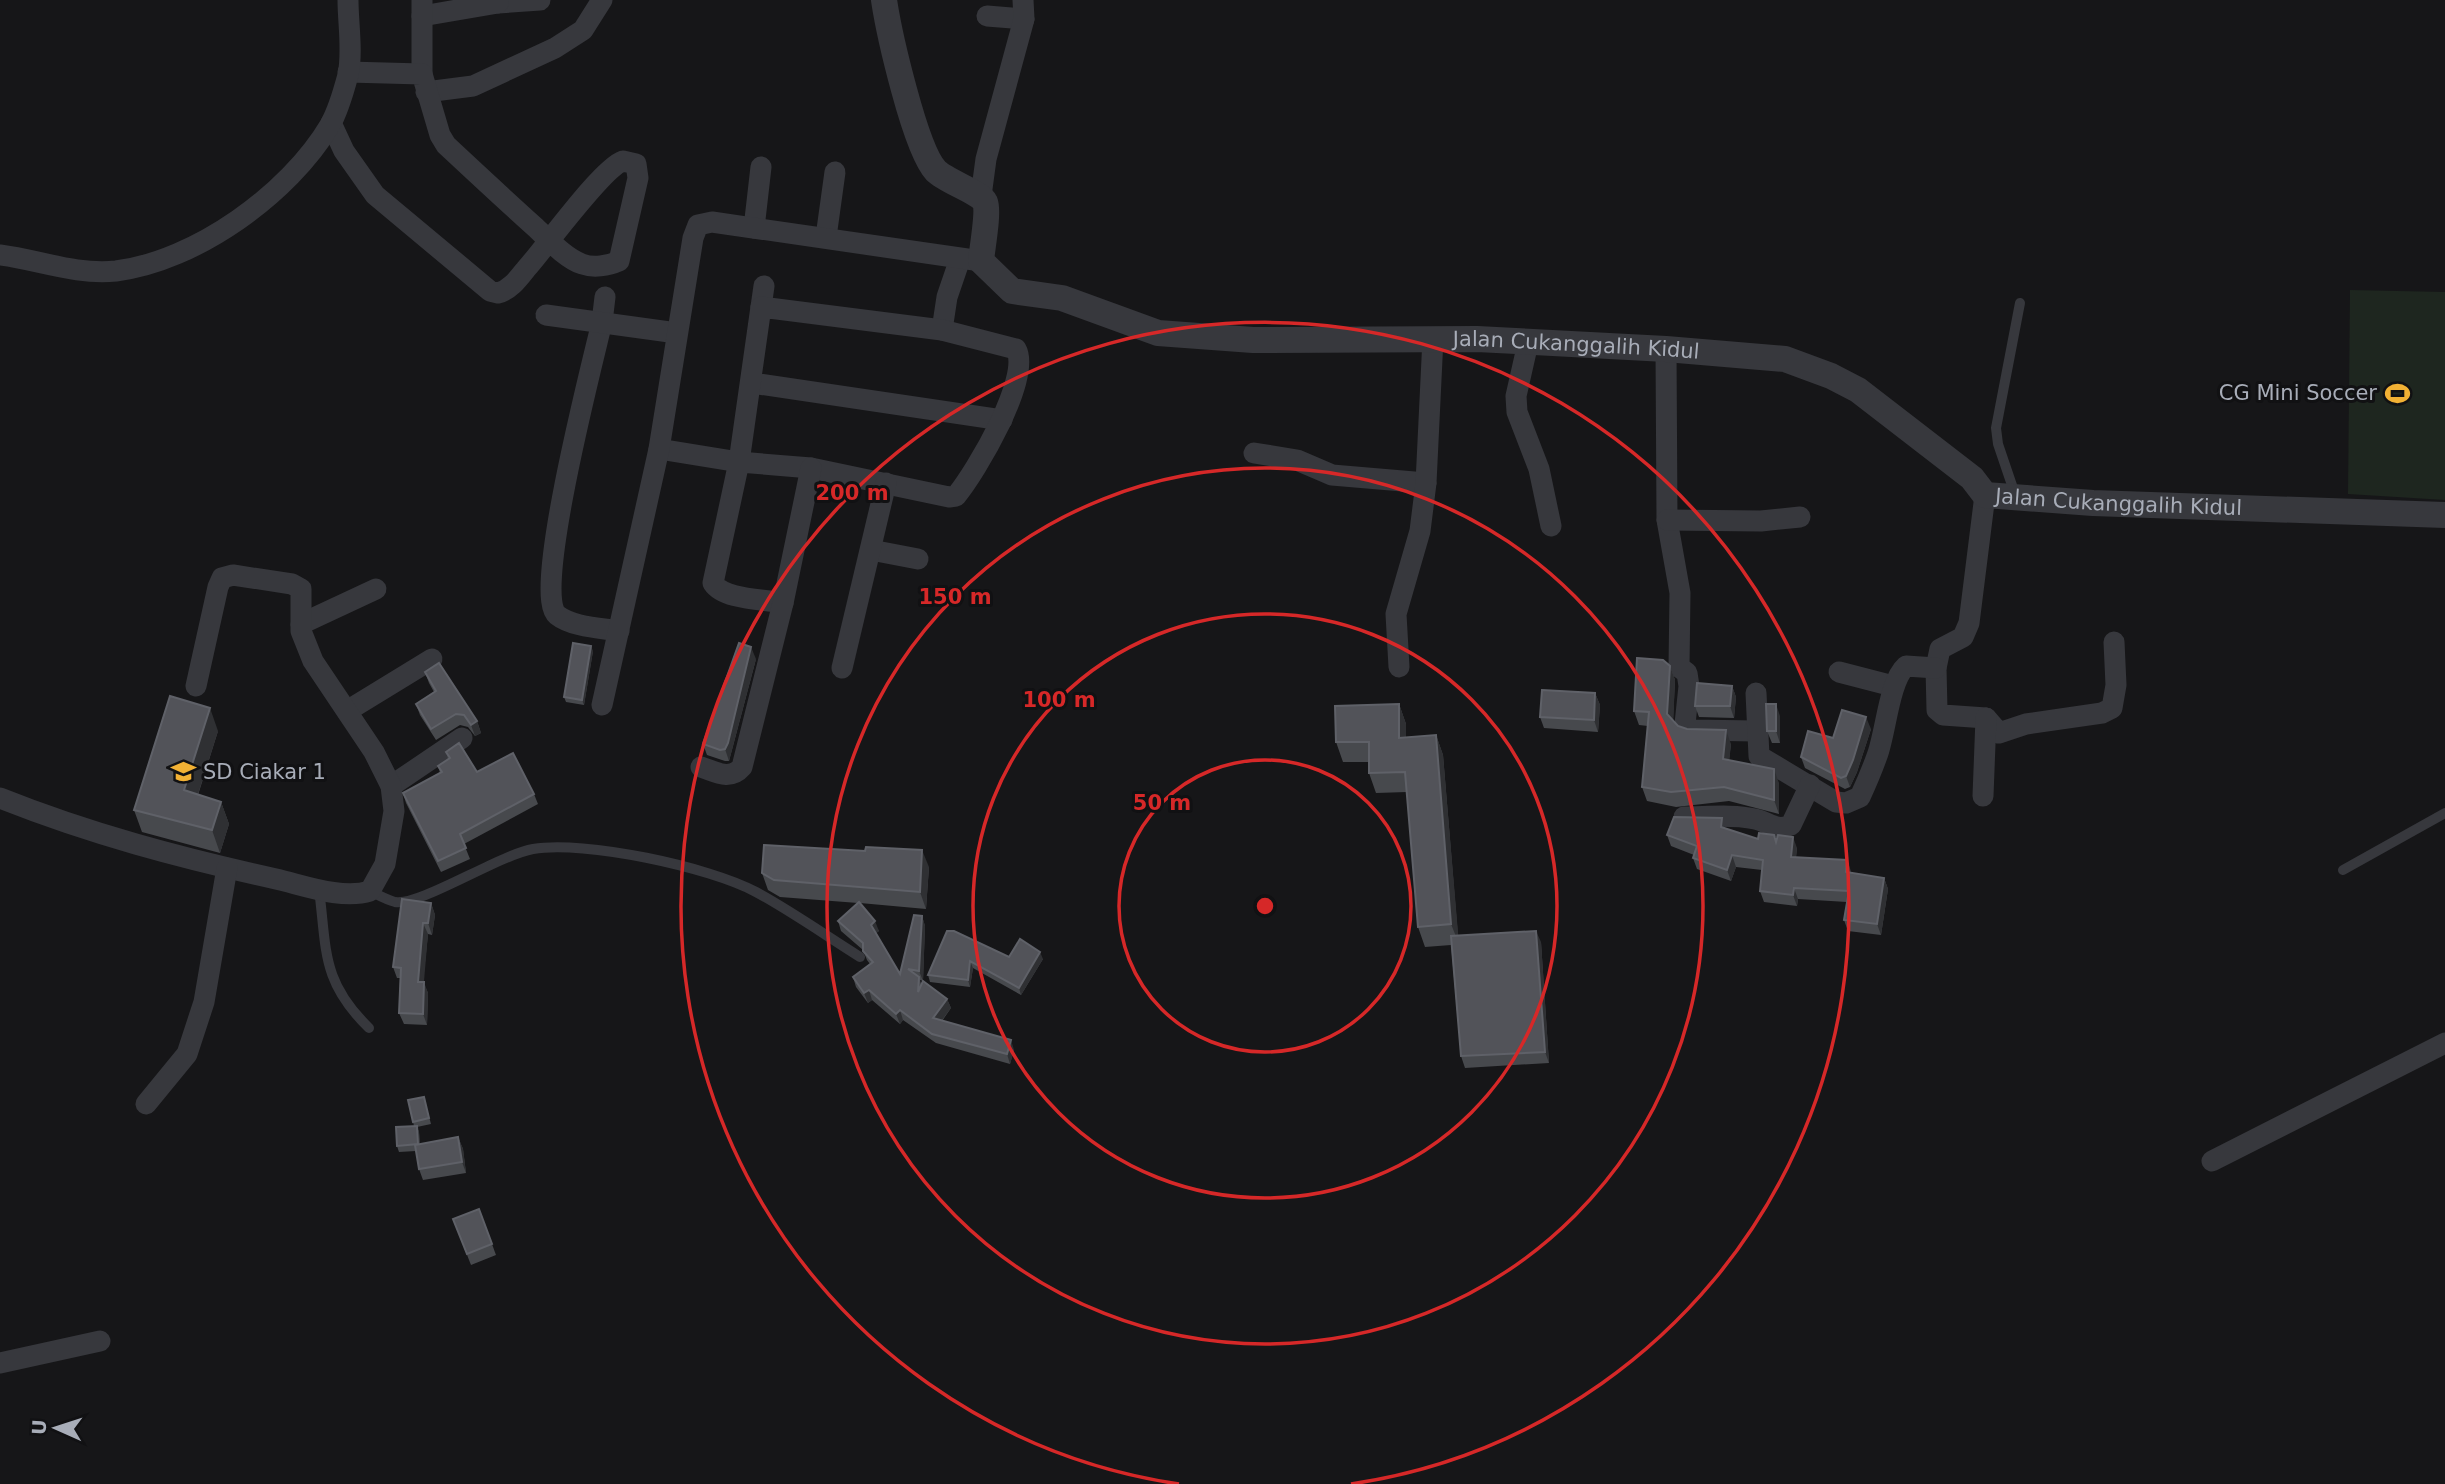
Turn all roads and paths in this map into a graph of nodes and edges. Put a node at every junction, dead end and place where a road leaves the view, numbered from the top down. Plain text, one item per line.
1 (348, 0) edge
2 (540, 0) edge
3 (602, 0) edge
4 (884, 0) edge
5 (498, 1) edge
6 (422, 8) edge
7 (1024, 10) edge
8 (987, 16) dead end
9 (348, 72) junction
10 (424, 83) junction
11 (331, 123) junction
12 (761, 167) dead end
13 (835, 172) dead end
14 (981, 196) junction
15 (754, 228) junction
16 (826, 237) junction
17 (551, 242) junction
18 (0, 255) edge
19 (970, 260) junction
20 (764, 286) dead end
21 (605, 297) dead end
22 (2020, 303) dead end
23 (761, 307) junction
24 (546, 315) dead end
25 (602, 322) junction
26 (942, 330) junction
27 (677, 333) junction
28 (1433, 338) junction
29 (1528, 343) junction
30 (1666, 349) junction
31 (752, 383) junction
32 (1002, 420) junction
33 (659, 449) junction
34 (1254, 453) dead end
35 (739, 463) junction
36 (811, 468) junction
37 (886, 483) junction
38 (1426, 483) junction
39 (1984, 495) junction
40 (2017, 499) junction
41 (2445, 515) edge
42 (1800, 517) dead end
43 (1667, 520) junction
44 (1551, 526) dead end
45 (871, 550) junction
46 (918, 559) dead end
47 (376, 589) dead end
48 (783, 603) junction
49 (301, 624) junction
50 (619, 631) junction
51 (2113, 642) dead end
52 (432, 659) dead end
53 (1399, 667) dead end
54 (842, 668) dead end
55 (1936, 668) junction
56 (1839, 672) dead end
57 (196, 686) dead end
58 (1893, 686) junction
59 (1756, 693) dead end
60 (601, 705) dead end
61 (347, 711) junction
62 (1986, 718) junction
63 (1756, 731) junction
64 (462, 738) dead end
65 (701, 767) dead end
66 (1810, 785) junction
67 (391, 786) junction
68 (1983, 796) dead end
69 (0, 798) edge
70 (2445, 813) edge
71 (1684, 817) edge
72 (227, 868) junction
73 (2343, 870) dead end
74 (319, 889) junction
75 (370, 891) junction
76 (860, 957) edge
77 (369, 1028) dead end
78 (2445, 1043) edge
79 (146, 1104) dead end
80 (2212, 1161) dead end
81 (100, 1341) dead end
82 (0, 1363) edge

1 - 9 street
2 - 5 street
3 - 10 street
4 - 14 street
5 - 6 street
6 - 10 street
7 - 8 street
7 - 14 street
9 - 10 street
9 - 11 street
10 - 17 street
11 - 17 street
11 - 18 street
12 - 15 street
13 - 16 street
14 - 19 street
15 - 16 street
15 - 27 street
16 - 19 street
17 - 17 street
19 - 26 street
19 - 28 street, Jalan Cukanggalih Kidul
20 - 23 street
21 - 25 street
22 - 40 lane
23 - 26 street
23 - 31 street
24 - 25 street
25 - 27 street
25 - 50 street
26 - 32 street
27 - 33 street
28 - 29 street, Jalan Cukanggalih Kidul
28 - 38 street
29 - 30 street, Jalan Cukanggalih Kidul
29 - 44 street
30 - 39 street, Jalan Cukanggalih Kidul
30 - 43 street
31 - 32 street
31 - 35 street
32 - 37 street
33 - 35 street
33 - 50 street
34 - 38 street
35 - 36 street
35 - 48 street
36 - 37 street
36 - 48 street
37 - 45 street
38 - 53 street
39 - 40 street, Jalan Cukanggalih Kidul
39 - 55 street
40 - 41 street, Jalan Cukanggalih Kidul
42 - 43 street
43 - 63 street
45 - 46 street
45 - 54 street
47 - 49 street
48 - 65 street
49 - 57 street
49 - 61 street
50 - 60 street
51 - 62 street
52 - 61 street
55 - 58 street
55 - 62 street
56 - 58 street
58 - 66 street
59 - 63 street
61 - 67 street
62 - 68 street
63 - 66 street
64 - 67 street
66 - 71 street
67 - 75 street
69 - 72 street
70 - 73 lane
72 - 74 street
72 - 79 street
74 - 75 street
74 - 77 lane
75 - 76 lane
78 - 80 street
81 - 82 street

